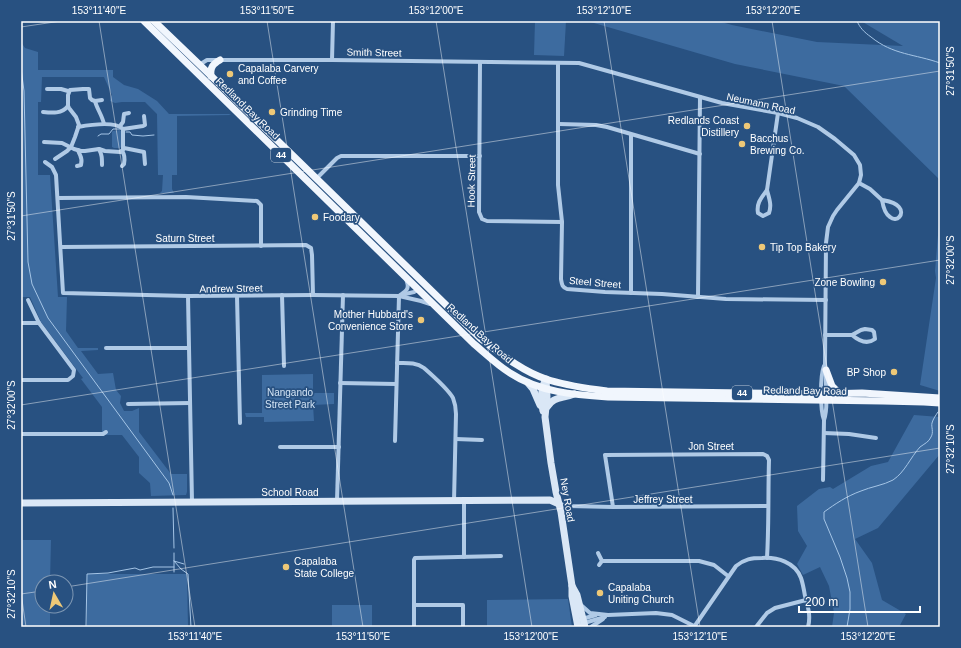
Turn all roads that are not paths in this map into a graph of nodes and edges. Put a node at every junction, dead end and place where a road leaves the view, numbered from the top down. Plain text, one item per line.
1 (144, 21) edge
2 (154, 21) edge
3 (333, 21) edge
4 (220, 60) junction
5 (332, 60) junction
6 (480, 62) junction
7 (558, 63) junction
8 (197, 67) junction
9 (211, 76) junction
10 (47, 89) dead end
11 (68, 91) junction
12 (700, 97) junction
13 (102, 100) dead end
14 (95, 101) junction
15 (68, 106) junction
16 (43, 112) dead end
17 (129, 113) dead end
18 (778, 113) junction
19 (144, 116) dead end
20 (104, 124) junction
21 (559, 124) junction
22 (78, 127) junction
23 (122, 128) junction
24 (631, 135) junction
25 (44, 142) dead end
26 (71, 147) junction
27 (99, 148) junction
28 (123, 149) junction
29 (78, 150) junction
30 (85, 151) junction
31 (108, 151) junction
32 (700, 154) junction
33 (82, 156) junction
34 (480, 156) junction
35 (102, 158) junction
36 (55, 159) dead end
37 (45, 162) dead end
38 (145, 164) dead end
39 (102, 165) dead end
40 (77, 166) dead end
41 (122, 166) dead end
42 (317, 178) junction
43 (859, 183) junction
44 (767, 190) junction
45 (58, 198) junction
46 (882, 200) junction
47 (562, 222) junction
48 (261, 246) junction
49 (61, 247) junction
50 (406, 277) junction
51 (423, 288) junction
52 (631, 293) junction
53 (282, 295) junction
54 (313, 295) junction
55 (343, 295) junction
56 (188, 296) junction
57 (237, 296) junction
58 (399, 296) junction
59 (406, 297) junction
60 (698, 297) junction
61 (28, 300) dead end
62 (826, 300) junction
63 (440, 310) junction
64 (39, 322) junction
65 (21, 323) edge
66 (825, 335) junction
67 (852, 336) junction
68 (106, 348) dead end
69 (189, 348) junction
70 (397, 363) junction
71 (284, 366) dead end
72 (826, 367) junction
73 (546, 379) junction
74 (21, 380) edge
75 (340, 383) junction
76 (528, 383) junction
77 (396, 384) junction
78 (544, 389) junction
79 (574, 394) junction
80 (840, 394) junction
81 (824, 397) junction
82 (940, 398) edge
83 (190, 403) junction
84 (940, 403) edge
85 (128, 404) dead end
86 (544, 408) junction
87 (240, 423) dead end
88 (106, 432) dead end
89 (824, 433) junction
90 (21, 434) edge
91 (876, 438) dead end
92 (456, 439) junction
93 (482, 440) dead end
94 (395, 441) dead end
95 (280, 447) dead end
96 (339, 447) junction
97 (823, 480) dead end
98 (454, 501) junction
99 (464, 501) junction
100 (192, 502) junction
101 (337, 502) junction
102 (21, 503) edge
103 (559, 504) junction
104 (768, 506) junction
105 (613, 507) junction
106 (598, 553) dead end
107 (501, 556) dead end
108 (464, 557) junction
109 (767, 558) junction
110 (602, 561) junction
111 (599, 565) dead end
112 (728, 576) junction
113 (572, 586) junction
114 (806, 600) junction
115 (579, 604) junction
116 (414, 605) junction
117 (599, 614) junction
118 (606, 616) junction
119 (582, 623) edge
120 (414, 627) edge
121 (463, 627) edge
122 (591, 627) edge
123 (694, 627) edge
124 (756, 627) edge
125 (808, 627) edge

1 - 8 main road, Redland Bay Road / 44
2 - 8 main road, Redland Bay Road / 44
3 - 5 street
4 - 5 street, Smith Street
4 - 8 street, Smith Street
4 - 9 main road
5 - 6 street, Smith Street
6 - 7 street, Smith Street
6 - 34 street, Hook Street
7 - 12 street, Neumann Road
7 - 21 street, Steel Street
8 - 9 main road, Redland Bay Road / 44
8 - 50 main road, Redland Bay Road / 44
9 - 42 main road, Redland Bay Road / 44
10 - 11 street
11 - 14 street
11 - 15 street
12 - 18 street, Neumann Road
12 - 32 street
13 - 14 street
14 - 20 street
15 - 16 street
15 - 22 street
17 - 23 street
18 - 43 street, Neumann Road
18 - 44 street
19 - 23 street
20 - 22 street
20 - 23 street
21 - 24 street
21 - 47 street, Steel Street
22 - 26 street
23 - 28 street
24 - 32 street
24 - 52 street
25 - 26 street
26 - 29 street
26 - 36 street
27 - 30 street
27 - 31 street
27 - 35 street
28 - 31 street
28 - 38 street
28 - 41 street
29 - 30 street
29 - 33 street
30 - 33 street
31 - 35 street
32 - 60 street
33 - 40 street
34 - 42 street
34 - 47 street, Hook Street
35 - 39 street
37 - 45 street
42 - 51 main road, Redland Bay Road / 44
43 - 46 street
43 - 62 street
44 - 44 street
45 - 48 street
45 - 49 street
46 - 46 street
47 - 52 street, Steel Street
48 - 49 street, Saturn Street
48 - 54 street, Saturn Street
49 - 56 street, Andrew Street
50 - 51 main road, Redland Bay Road / 44
50 - 58 street
51 - 58 street, Andrew Street
51 - 59 street, Andrew Street
51 - 63 main road, Redland Bay Road / 44
51 - 73 main road, Redland Bay Road / 44
52 - 60 street, Steel Street
53 - 54 street, Andrew Street
53 - 57 street, Andrew Street
53 - 71 street
54 - 55 street, Andrew Street
55 - 58 street, Andrew Street
55 - 75 street
56 - 57 street, Andrew Street
56 - 69 street
57 - 87 street
58 - 59 street, Andrew Street
58 - 70 street
59 - 63 street, Andrew Street
60 - 62 street, Steel Street
61 - 64 street
62 - 66 street
63 - 76 main road, Redland Bay Road / 44
64 - 65 street
64 - 74 street
66 - 67 street
66 - 72 street
67 - 67 street
68 - 69 street
69 - 83 street
70 - 77 street
70 - 92 street
72 - 80 main road
72 - 81 street
73 - 78 street, Ney Road
73 - 81 main road, Redland Bay Road / 44
75 - 77 street
75 - 96 street
76 - 78 main road, Redland Bay Road / 44
76 - 86 street
77 - 94 street
78 - 79 main road, Redland Bay Road / 44
78 - 86 street, Ney Road
79 - 81 main road, Redland Bay Road / 44
79 - 86 street
80 - 81 main road, Redland Bay Road / 44
80 - 82 main road, Redland Bay Road / 44
81 - 84 main road, Redland Bay Road / 44
81 - 89 street
83 - 85 street
83 - 100 street
86 - 103 street, Ney Road
88 - 90 street
89 - 91 street
89 - 97 street
92 - 93 street
92 - 98 street
95 - 96 street
96 - 101 street
98 - 99 street, School Road
98 - 101 street, School Road
99 - 103 street, School Road
99 - 108 street
100 - 101 street, School Road
100 - 102 street, School Road
103 - 105 street, Jeffrey Street
103 - 113 street, Ney Road
104 - 105 street, Jeffrey Street
104 - 105 street, Jon Street
104 - 109 street, Jon Street
106 - 110 street
107 - 108 street
108 - 116 street
109 - 112 street
109 - 114 street
110 - 111 street
110 - 112 street
112 - 123 street
113 - 115 street, Ney Road
113 - 119 street, Ney Road
114 - 124 street
114 - 125 street
115 - 117 street
115 - 119 street, Ney Road
116 - 120 street
116 - 121 street
117 - 118 street
117 - 119 street
118 - 119 street
118 - 122 street
118 - 123 street

